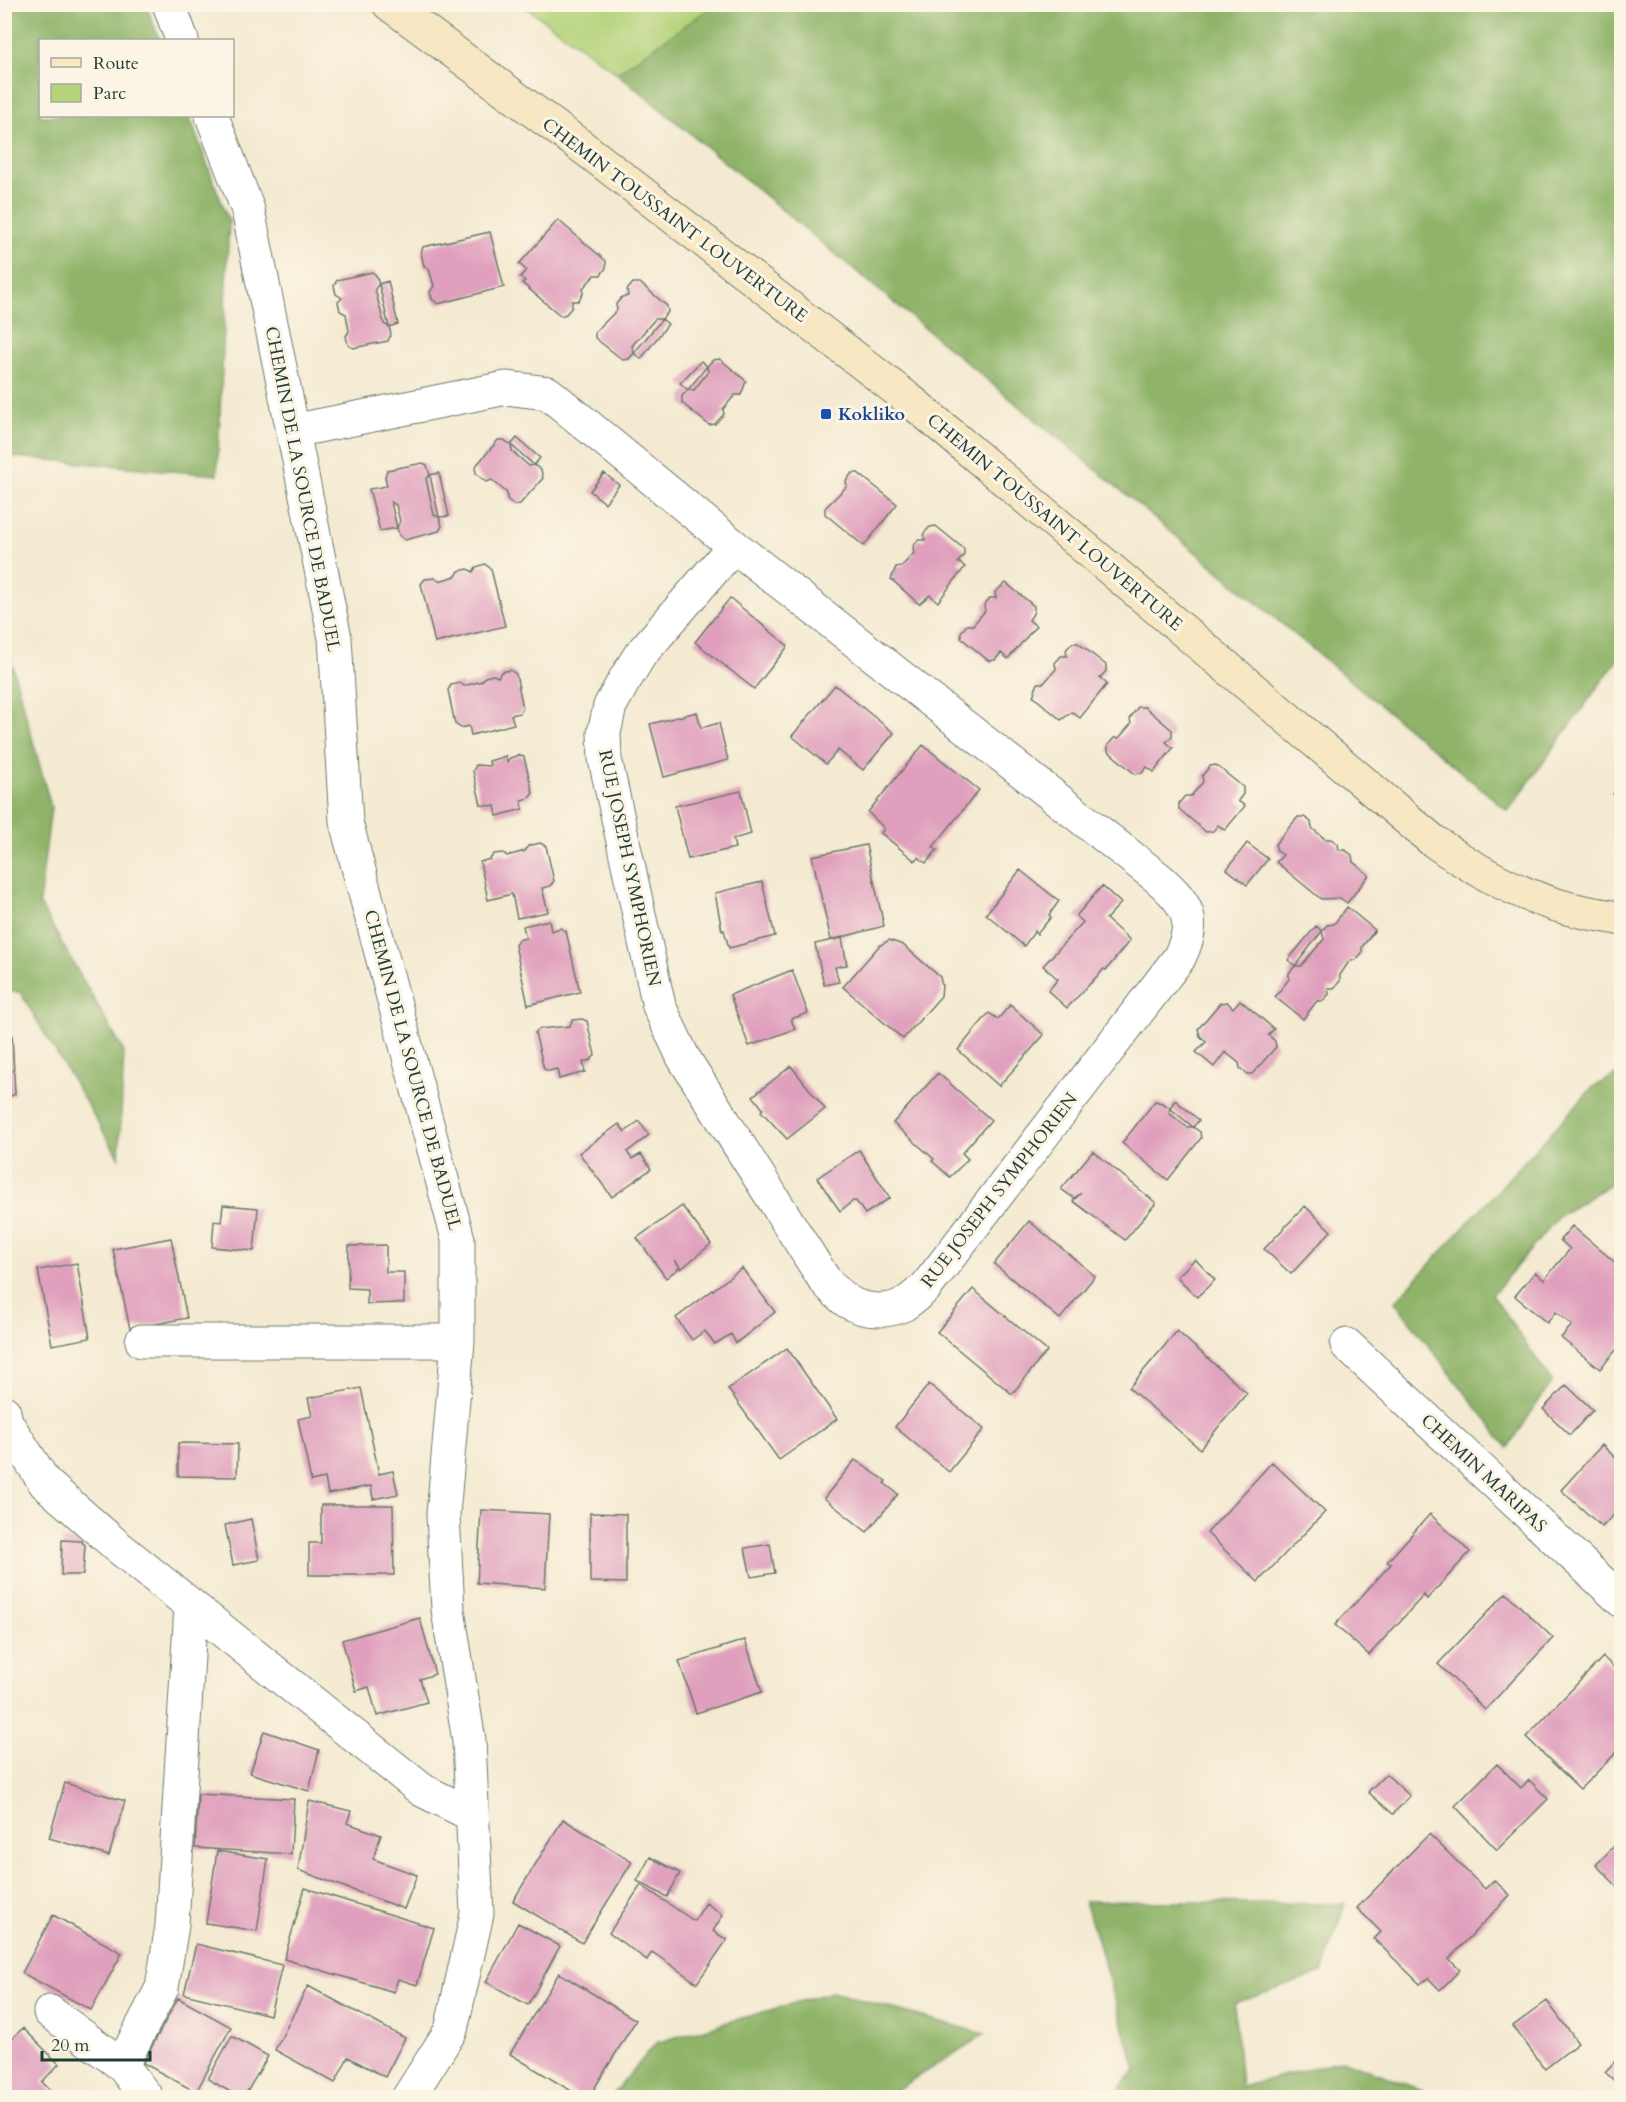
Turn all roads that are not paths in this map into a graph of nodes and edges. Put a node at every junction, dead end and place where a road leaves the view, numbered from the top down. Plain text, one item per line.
1 (168, 4) edge
2 (389, 4) edge
3 (182, 39) edge
4 (212, 117) edge
5 (292, 431) junction
6 (734, 546) junction
7 (1622, 919) edge
8 (142, 1341) dead end
9 (458, 1341) junction
10 (1347, 1345) dead end
11 (4, 1412) edge
12 (1622, 1601) edge
13 (191, 1606) junction
14 (472, 1815) junction
15 (50, 2012) dead end
16 (122, 2065) junction
17 (147, 2097) edge
18 (408, 2097) edge

1 - 3 street
2 - 7 street, CHEMIN TOUSSAINT LOUVERTURE
4 - 5 street, CHEMIN DE LA SOURCE DE BADUEL
5 - 6 street, RUE JOSEPH SYMPHORIEN
5 - 9 street, CHEMIN DE LA SOURCE DE BADUEL
6 - 6 street, RUE JOSEPH SYMPHORIEN
8 - 9 street
9 - 14 street, CHEMIN DE LA SOURCE DE BADUEL
10 - 12 street, CHEMIN MARIPAS
11 - 13 street
13 - 14 street
13 - 16 street
14 - 18 street, CHEMIN DE LA SOURCE DE BADUEL
15 - 16 street
16 - 17 street

